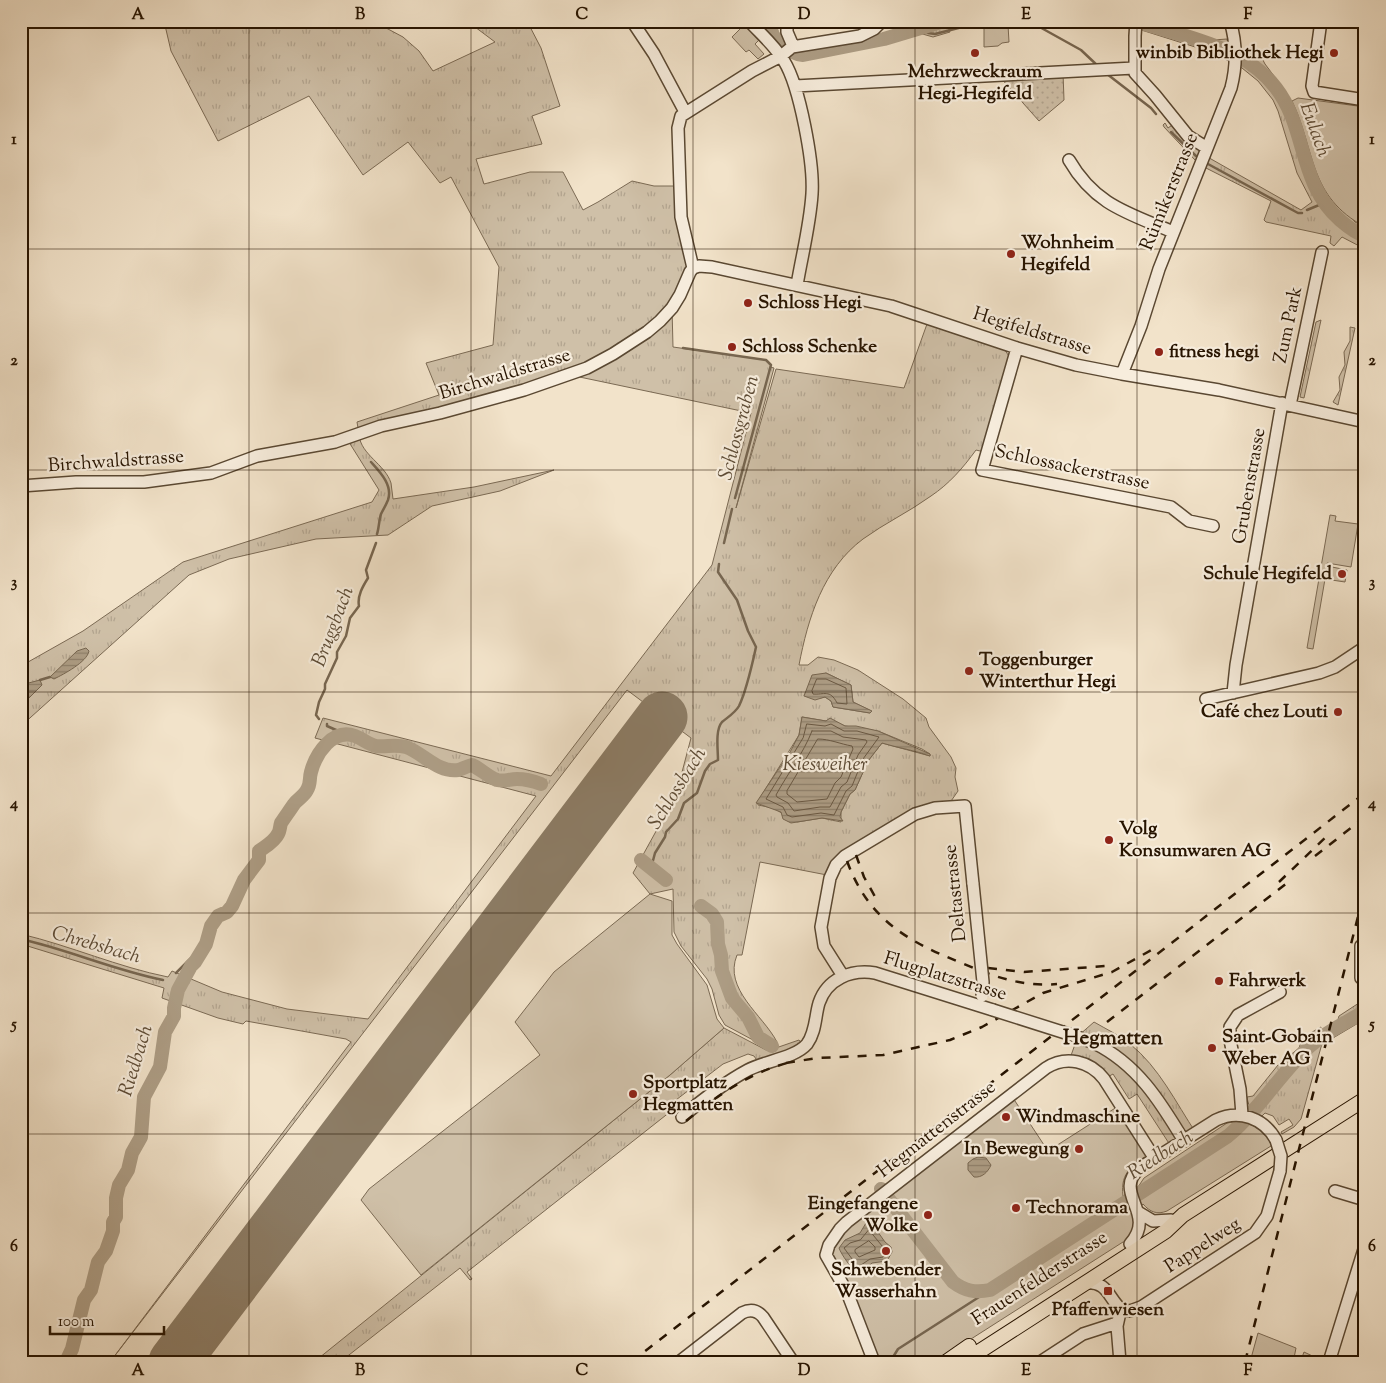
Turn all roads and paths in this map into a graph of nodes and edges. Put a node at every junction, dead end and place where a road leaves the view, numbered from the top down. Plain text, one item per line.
1 (632, 21) edge
2 (749, 21) edge
3 (787, 21) edge
4 (882, 21) edge
5 (1230, 21) edge
6 (1321, 21) edge
7 (1136, 25) edge
8 (787, 50) junction
9 (1134, 68) junction
10 (795, 86) junction
11 (1365, 100) edge
12 (684, 112) junction
13 (1207, 148) junction
14 (1069, 160) dead end
15 (1173, 232) junction
16 (1322, 252) dead end
17 (693, 268) junction
18 (797, 285) junction
19 (1018, 348) junction
20 (1122, 374) junction
21 (1286, 404) junction
22 (1365, 422) edge
23 (21, 486) edge
24 (1213, 526) dead end
25 (1365, 647) edge
26 (1233, 693) junction
27 (1206, 699) dead end
28 (1365, 944) edge
29 (843, 976) junction
30 (1361, 978) dead end
31 (1280, 992) dead end
32 (980, 1001) junction
33 (1365, 1099) edge
34 (682, 1117) dead end
35 (1247, 1117) junction
36 (1184, 1141) junction
37 (1155, 1159) junction
38 (1335, 1191) dead end
39 (1365, 1200) edge
40 (1136, 1208) junction
41 (1177, 1218) junction
42 (1130, 1244) junction
43 (1365, 1246) edge
44 (1115, 1264) junction
45 (1085, 1283) junction
46 (1108, 1291) junction
47 (1122, 1310) junction
48 (1117, 1323) junction
49 (679, 1362) edge
50 (793, 1362) edge
51 (874, 1362) edge
52 (946, 1362) edge
53 (963, 1362) edge
54 (1040, 1362) edge
55 (1120, 1362) edge
56 (1329, 1362) edge

1 - 12 street
2 - 8 street
3 - 8 street
4 - 8 street
5 - 13 street, Rümikerstrasse
6 - 11 street
7 - 9 street
8 - 10 street
8 - 12 street
9 - 10 street
9 - 13 street
10 - 18 street
12 - 17 street
13 - 15 street, Rümikerstrasse
14 - 15 street
15 - 20 street, Rümikerstrasse
16 - 21 street, Zum Park
17 - 18 street, Hegifeldstrasse
17 - 23 street, Birchwaldstrasse
18 - 19 street, Hegifeldstrasse
19 - 20 street, Hegifeldstrasse
19 - 24 street, Schlossackerstrasse
20 - 21 street, Hegifeldstrasse
21 - 22 street, Hegifeldstrasse
21 - 26 street, Grubenstrasse
25 - 26 street
26 - 27 street
28 - 30 street
29 - 32 street, Flugplatzstrasse
29 - 32 street, Deltastrasse, bridge
29 - 34 street
31 - 35 street
32 - 36 street, Flugplatzstrasse, bridge
33 - 41 main road, Frauenfelderstrasse
35 - 36 street
35 - 47 street, Pappelweg, bridge
36 - 37 street
37 - 40 street
37 - 51 street, Hegmattenstrasse
38 - 39 street
40 - 41 street
40 - 42 street
41 - 42 main road, Frauenfelderstrasse
41 - 44 main road, Frauenfelderstrasse
42 - 52 main road, Frauenfelderstrasse
43 - 56 street
44 - 45 main road, Frauenfelderstrasse
44 - 46 street
45 - 46 street
45 - 53 main road, Frauenfelderstrasse
46 - 47 street
47 - 48 street
48 - 54 street
48 - 55 street
49 - 50 street

